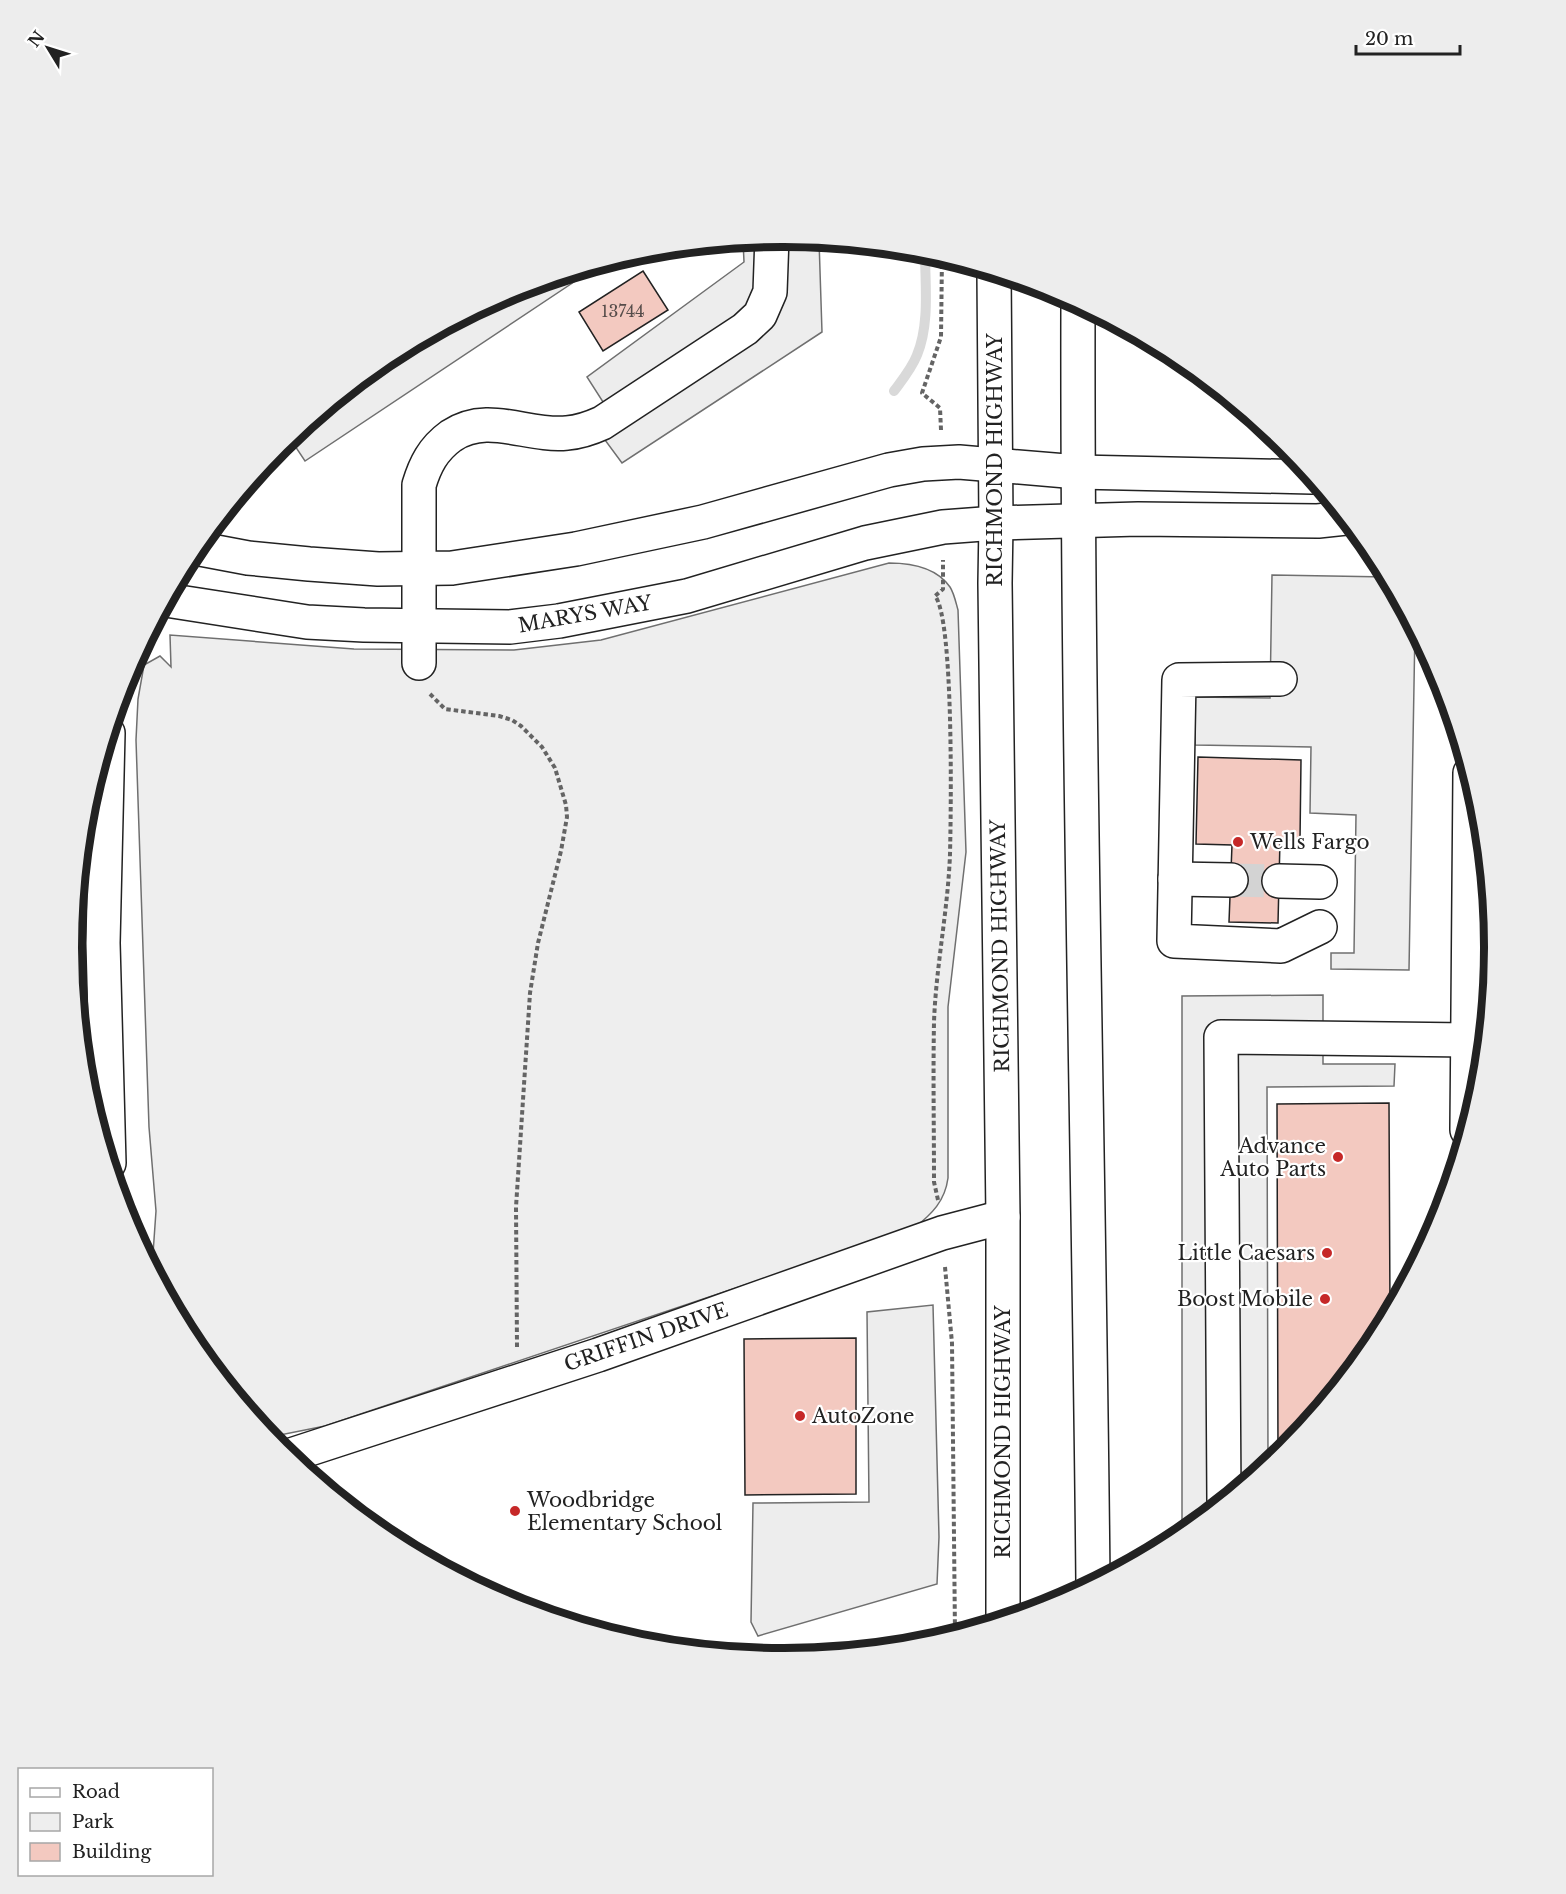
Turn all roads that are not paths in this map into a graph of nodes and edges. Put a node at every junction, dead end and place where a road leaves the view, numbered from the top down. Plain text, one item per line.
1 (772, 247) edge
2 (994, 280) edge
3 (1078, 312) edge
4 (996, 465) junction
5 (1078, 472) junction
6 (1302, 477) edge
7 (1337, 519) edge
8 (1079, 522) junction
9 (996, 523) junction
10 (207, 550) edge
11 (419, 568) junction
12 (174, 601) edge
13 (419, 626) junction
14 (419, 663) road end
15 (1280, 679) dead end
16 (107, 762) edge
17 (1470, 809) edge
18 (1175, 879) junction
19 (1231, 880) tunnel mouth
20 (1279, 881) tunnel mouth
21 (1320, 882) dead end
22 (1320, 927) dead end
23 (1468, 1041) junction
24 (1467, 1095) edge
25 (99, 1097) edge
26 (1003, 1217) junction
27 (303, 1457) edge
28 (1224, 1491) edge
29 (1093, 1575) edge
30 (1002, 1612) edge

1 - 11 street
2 - 4 street, RICHMOND HIGHWAY
3 - 5 street
4 - 5 street
4 - 9 street, RICHMOND HIGHWAY
4 - 11 street
5 - 6 street
5 - 8 street
7 - 8 street, MARYS WAY
8 - 9 street, MARYS WAY
8 - 29 street
9 - 13 street, MARYS WAY
9 - 26 street, RICHMOND HIGHWAY
10 - 11 street
11 - 13 street
12 - 13 street, MARYS WAY
13 - 14 street
15 - 18 street
16 - 25 street
17 - 23 street
18 - 19 street
18 - 22 street
20 - 21 street
23 - 24 street
23 - 28 street
26 - 27 street, GRIFFIN DRIVE
26 - 30 street, RICHMOND HIGHWAY

